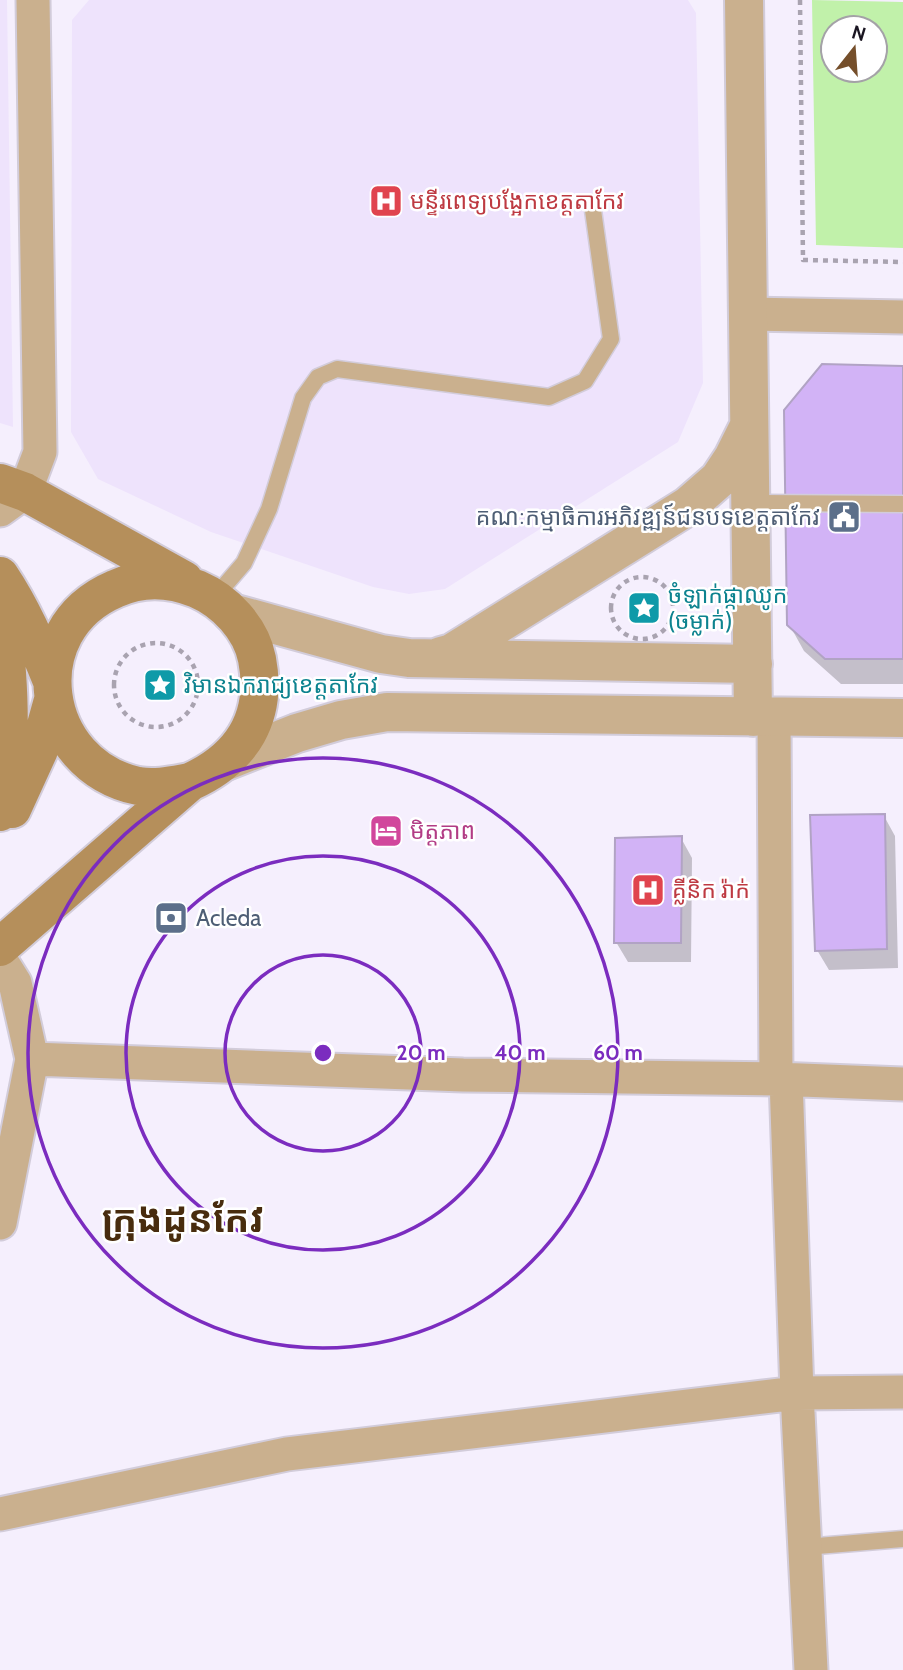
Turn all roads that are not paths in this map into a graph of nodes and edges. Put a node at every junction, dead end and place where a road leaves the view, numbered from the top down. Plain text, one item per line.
1 (33, 0) edge
2 (744, 0) edge
3 (592, 203) dead end
4 (748, 314) junction
5 (903, 317) edge
6 (750, 424) junction
7 (8, 495) edge
8 (751, 503) junction
9 (903, 504) edge
10 (0, 576) edge
11 (218, 601) junction
12 (0, 605) edge
13 (432, 658) junction
14 (753, 664) junction
15 (52, 691) junction
16 (764, 717) junction
17 (903, 718) edge
18 (226, 761) junction
19 (190, 782) junction
20 (0, 812) edge
21 (0, 831) edge
22 (0, 947) edge
23 (0, 959) edge
24 (32, 1059) junction
25 (781, 1079) junction
26 (903, 1083) edge
27 (0, 1223) edge
28 (903, 1392) edge
29 (797, 1393) junction
30 (0, 1514) edge
31 (903, 1539) edge
32 (805, 1547) junction
33 (811, 1670) edge

1 - 7 street
2 - 4 street
3 - 11 lane
4 - 5 street
4 - 6 street
6 - 8 street
6 - 13 street
7 - 11 main road
8 - 9 lane
8 - 14 street
10 - 15 main road
11 - 13 street
11 - 15 main road
11 - 18 main road
12 - 20 main road
13 - 14 street
14 - 16 street
15 - 19 main road
15 - 21 main road
16 - 17 street
16 - 18 street
16 - 25 street
18 - 19 main road
19 - 22 main road
23 - 24 street
24 - 25 street
24 - 27 street
25 - 26 street
25 - 29 street
28 - 29 street
29 - 30 street
29 - 32 street
31 - 32 lane
32 - 33 street

